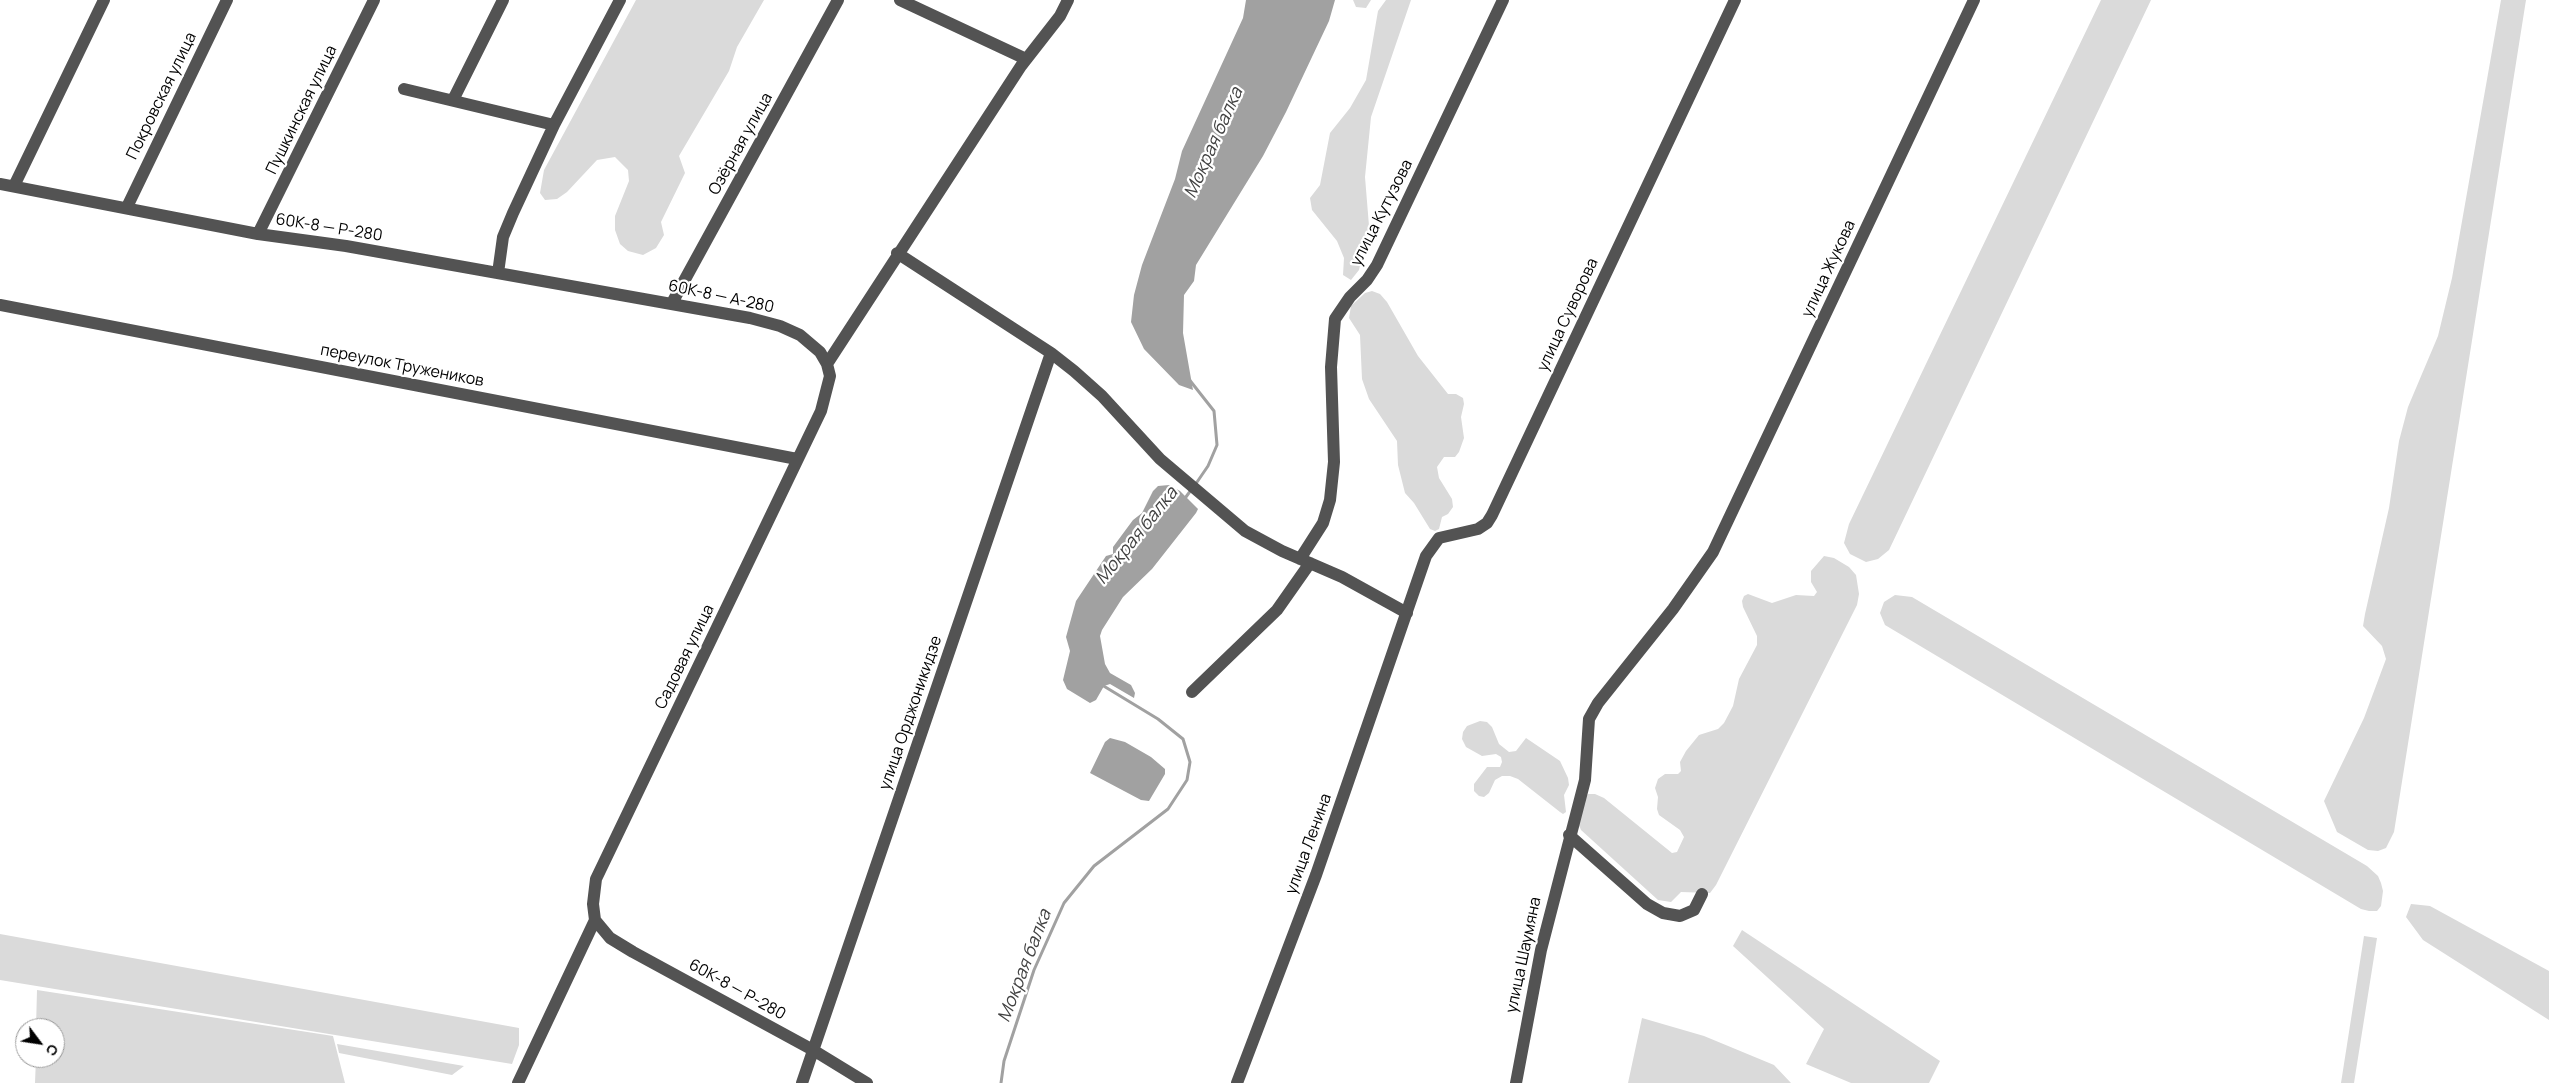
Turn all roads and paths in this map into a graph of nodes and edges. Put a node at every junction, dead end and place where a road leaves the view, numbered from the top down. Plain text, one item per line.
1 (104, 0) edge
2 (227, 0) edge
3 (374, 0) edge
4 (503, 0) edge
5 (620, 0) edge
6 (838, 0) edge
7 (900, 0) edge
8 (1068, 0) edge
9 (1503, 0) edge
10 (1735, 0) edge
11 (1974, 0) edge
12 (1026, 58) junction
13 (404, 89) dead end
14 (453, 100) junction
15 (554, 125) junction
16 (0, 184) edge
17 (14, 186) junction
18 (127, 207) junction
19 (258, 234) junction
20 (897, 253) junction
21 (498, 272) junction
22 (653, 300) joint
23 (672, 303) junction
24 (0, 305) edge
25 (1051, 353) junction
26 (827, 364) junction
27 (797, 459) junction
28 (1305, 561) junction
29 (1407, 613) junction
30 (1192, 692) dead end
31 (1569, 836) junction
32 (1702, 894) dead end
33 (595, 920) junction
34 (813, 1050) junction
35 (518, 1083) edge
36 (802, 1083) edge
37 (867, 1083) edge
38 (1237, 1083) edge
39 (1516, 1083) edge

1 - 17 street
2 - 18 street, Покровская улица
3 - 19 street, Пушкинская улица
4 - 14 street
5 - 15 street
6 - 23 street, Озёрная улица
7 - 12 street
8 - 12 street
9 - 28 street, улица Кутузова
10 - 29 street, улица Суворова
11 - 31 street, улица Жукова
12 - 20 street
13 - 14 street
14 - 15 street
15 - 21 street
16 - 17 street, 60К-8 — Р-280
17 - 18 street, 60К-8 — Р-280
18 - 19 street, 60К-8 — Р-280
19 - 21 street, 60К-8 — Р-280
20 - 25 street
20 - 26 street
21 - 22 street, 60К-8 — Р-280
22 - 23 street, 60К-8 — А-280
23 - 26 street, 60К-8 — А-280
24 - 27 street, переулок Тружеников
25 - 28 street
25 - 34 street, улица Орджоникидзе
26 - 27 street, Садовая улица
27 - 33 street, Садовая улица
28 - 29 street
28 - 30 street, улица Кутузова
29 - 38 street, улица Ленина
31 - 32 street
31 - 39 street, улица Шаумяна
33 - 34 street, 60К-8 — Р-280
33 - 35 street, Садовая улица
34 - 36 street, улица Орджоникидзе
34 - 37 street, 60К-8 — Р-280

